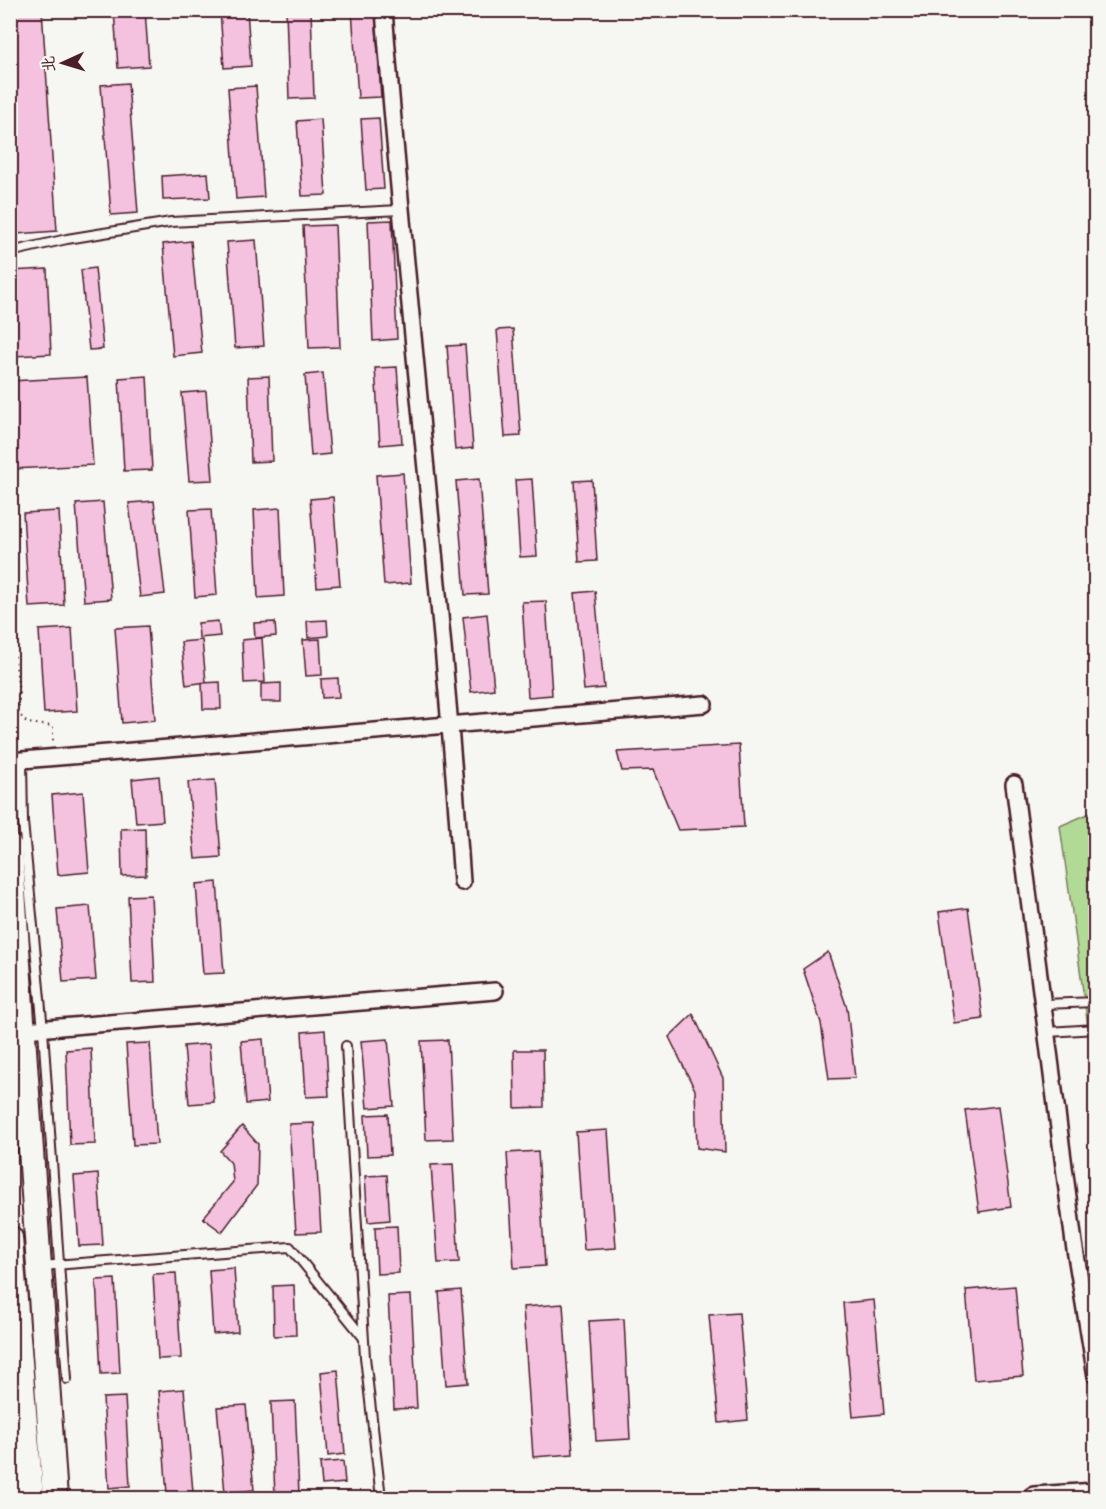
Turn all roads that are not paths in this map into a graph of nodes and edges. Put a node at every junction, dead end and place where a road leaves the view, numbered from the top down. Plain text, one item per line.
1 (384, 10) edge
2 (400, 210) junction
3 (10, 252) edge
4 (704, 704) dead end
5 (452, 724) junction
6 (16, 760) edge
7 (1014, 784) dead end
8 (10, 847) edge
9 (462, 882) dead end
10 (495, 991) dead end
11 (1095, 1002) edge
12 (1044, 1004) junction
13 (1095, 1029) edge
14 (34, 1030) junction
15 (1048, 1032) junction
16 (346, 1046) dead end
17 (10, 1073) edge
18 (10, 1238) edge
19 (49, 1266) junction
20 (364, 1338) junction
21 (1095, 1376) edge
22 (67, 1378) dead end
23 (10, 1486) edge
24 (1095, 1494) edge
25 (12, 1498) edge
26 (31, 1498) edge
27 (44, 1498) edge
28 (55, 1498) edge
29 (381, 1498) edge
30 (1034, 1498) edge

1 - 2 street
2 - 3 lane
2 - 5 street
4 - 5 street
5 - 6 street
5 - 9 street
6 - 14 lane
7 - 12 street
8 - 14 main road
10 - 14 street
11 - 12 lane
12 - 15 street
13 - 15 lane
14 - 19 main road
15 - 21 street
16 - 20 lane
17 - 27 main road
18 - 26 main road
19 - 20 lane
19 - 22 lane
19 - 28 main road
20 - 29 lane
23 - 25 main road
24 - 30 main road

